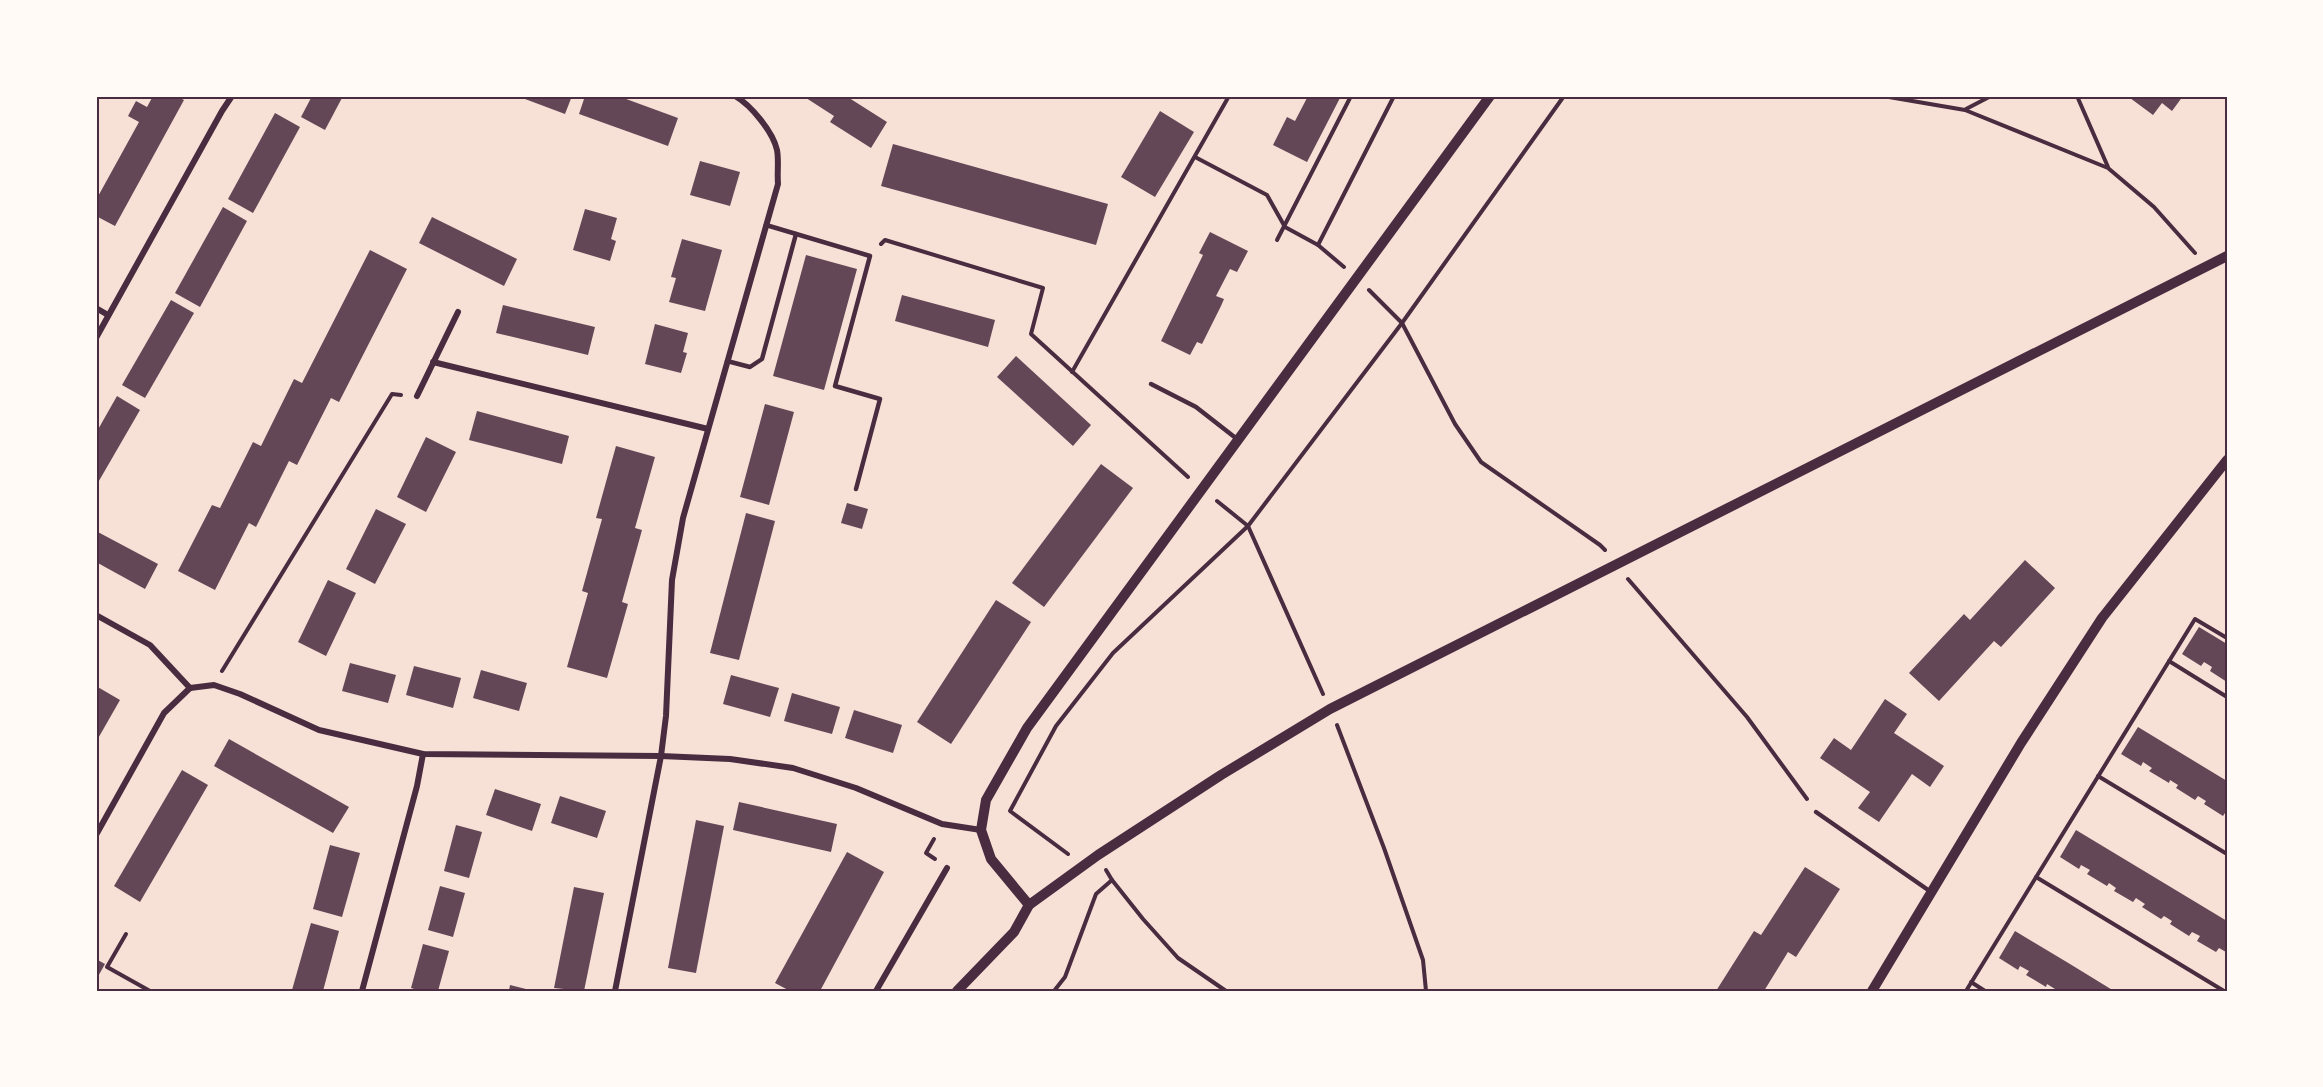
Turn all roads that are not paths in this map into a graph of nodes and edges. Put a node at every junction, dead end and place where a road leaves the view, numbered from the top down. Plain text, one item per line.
1 (232, 96) edge
2 (735, 96) edge
3 (1490, 96) edge
4 (766, 225) junction
5 (796, 234) junction
6 (2227, 256) edge
7 (96, 308) edge
8 (458, 312) dead end
9 (108, 315) junction
10 (96, 338) edge
11 (727, 361) junction
12 (433, 362) junction
13 (1151, 384) dead end
14 (417, 396) road end
15 (708, 429) junction
16 (1239, 440) junction
17 (2227, 460) edge
18 (856, 489) dead end
19 (96, 615) edge
20 (190, 688) junction
21 (423, 754) junction
22 (661, 756) junction
23 (1816, 812) road end
24 (981, 830) junction
25 (96, 835) edge
26 (947, 868) road end
27 (1931, 892) junction
28 (1029, 905) junction
29 (362, 991) edge
30 (615, 991) edge
31 (876, 991) edge
32 (957, 991) edge
33 (1872, 991) edge

1 - 9 street
2 - 4 street
3 - 16 street
4 - 5 lane
4 - 11 street
5 - 11 lane
5 - 18 lane
6 - 28 street
7 - 9 street
8 - 12 street
9 - 10 street
11 - 15 street
12 - 14 street
12 - 15 street
13 - 16 lane
15 - 22 street
16 - 24 street
17 - 27 street
19 - 20 street
20 - 21 street
20 - 25 street
21 - 22 street
21 - 29 street
22 - 24 street
22 - 30 street
23 - 27 lane
24 - 28 street
26 - 31 street
27 - 33 street
28 - 32 street

